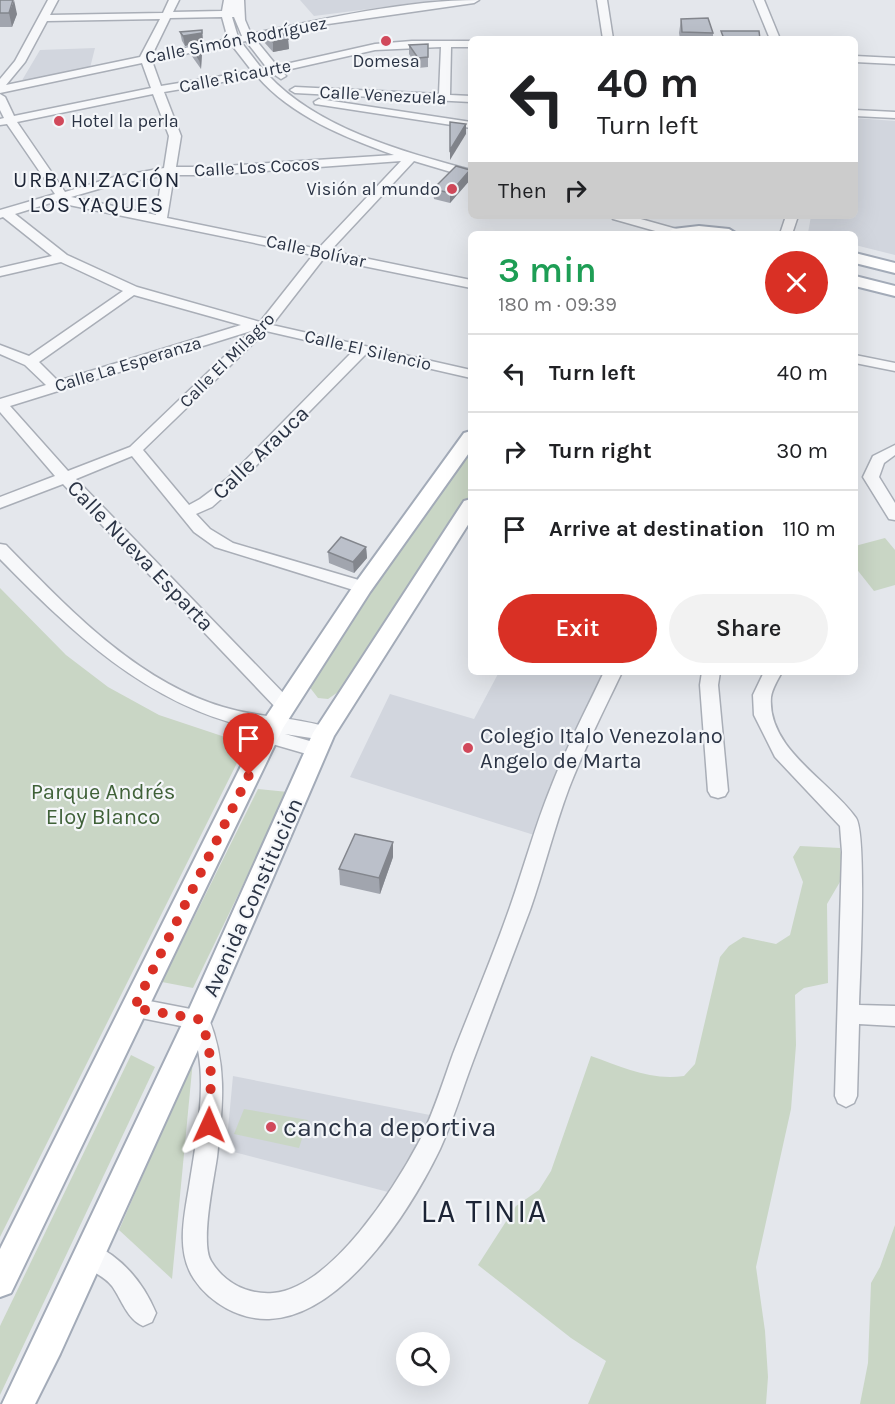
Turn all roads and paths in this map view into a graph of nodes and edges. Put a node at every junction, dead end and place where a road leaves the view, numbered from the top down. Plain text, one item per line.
1 (52, 0) edge
2 (174, 0) edge
3 (229, 0) edge
4 (239, 0) edge
5 (474, 0) edge
6 (602, 0) edge
7 (759, 0) edge
8 (239, 14) junction
9 (226, 15) junction
10 (167, 16) junction
11 (43, 18) junction
12 (608, 36) edge
13 (774, 36) edge
14 (249, 37) junction
15 (233, 40) junction
16 (446, 44) junction
17 (468, 44) edge
18 (145, 58) junction
19 (858, 59) edge
20 (895, 61) edge
21 (274, 69) junction
22 (258, 73) junction
23 (0, 88) edge
24 (156, 90) junction
25 (295, 90) junction
26 (325, 92) junction
27 (0, 97) edge
28 (444, 98) junction
29 (468, 99) edge
30 (310, 103) junction
31 (858, 113) edge
32 (895, 115) edge
33 (5, 121) edge
34 (468, 125) edge
35 (402, 142) junction
36 (411, 158) junction
37 (468, 163) edge
38 (168, 171) junction
39 (468, 173) edge
40 (63, 197) junction
41 (3, 213) edge
42 (161, 219) junction
43 (627, 219) edge
44 (658, 219) edge
45 (666, 231) edge
46 (699, 231) edge
47 (322, 252) junction
48 (62, 258) junction
49 (858, 259) edge
50 (895, 268) edge
51 (0, 272) edge
52 (858, 282) edge
53 (468, 283) edge
54 (132, 290) junction
55 (895, 291) edge
56 (260, 325) junction
57 (364, 348) junction
58 (0, 349) edge
59 (858, 360) edge
60 (30, 362) junction
61 (895, 367) edge
62 (858, 370) edge
63 (468, 373) edge
64 (895, 377) edge
65 (55, 386) junction
66 (0, 403) edge
67 (468, 440) edge
68 (135, 450) junction
69 (895, 450) edge
70 (858, 474) edge
71 (65, 477) junction
72 (871, 477) junction
73 (0, 503) edge
74 (468, 510) edge
75 (188, 512) junction
76 (895, 515) edge
77 (0, 549) edge
78 (0, 563) edge
79 (363, 587) junction
80 (41, 597) junction
81 (612, 675) edge
82 (711, 675) edge
83 (772, 675) edge
84 (275, 722) junction
85 (320, 742) junction
86 (718, 791) dead end
87 (134, 1008) junction
88 (848, 1014) junction
89 (895, 1016) edge
90 (198, 1019) junction
91 (846, 1096) dead end
92 (90, 1255) junction
93 (0, 1282) edge
94 (143, 1313) dead end
95 (18, 1404) edge

1 - 11 street
2 - 10 street
3 - 9 street
4 - 8 street
5 - 14 street, Calle Simón Rodríguez
6 - 12 street
7 - 13 street
8 - 9 street
8 - 14 street
9 - 10 street
9 - 15 street
10 - 11 street
10 - 18 street
11 - 23 street
14 - 15 street, Calle Simón Rodríguez
14 - 21 street
15 - 18 street, Calle Simón Rodríguez
15 - 22 street
16 - 17 street, Calle Ricaurte
16 - 21 street, Calle Ricaurte
16 - 28 street
18 - 23 street, Calle Simón Rodríguez
18 - 24 street
19 - 20 street
21 - 22 street, Calle Ricaurte
21 - 25 street
22 - 24 street, Calle Ricaurte
22 - 30 street
24 - 33 street, Calle Ricaurte
24 - 38 street
25 - 26 street, Calle Venezuela
25 - 30 street
26 - 28 street, Calle Venezuela
26 - 30 street
27 - 33 street
28 - 29 street, Calle Venezuela
30 - 34 street
30 - 35 street
30 - 36 street
31 - 32 street
33 - 40 street
35 - 36 street
35 - 37 street
36 - 38 street, Calle Los Cocos
36 - 39 street
36 - 47 street, Calle El Milagro
38 - 40 street, Calle Los Cocos
38 - 42 street
40 - 41 street, Calle Los Cocos
40 - 42 street, Calle Bolívar
41 - 48 street, Calle El Silencio
42 - 47 street, Calle Bolívar
43 - 45 street
44 - 46 street
47 - 53 street, Calle Bolívar
47 - 56 street, Calle El Milagro
48 - 51 street
48 - 54 street, Calle El Silencio
49 - 50 main road
52 - 55 main road
54 - 56 street, Calle El Silencio
54 - 60 street
56 - 57 street, Calle El Silencio
56 - 65 street, Calle La Esperanza
56 - 68 street, Calle El Milagro
57 - 63 street, Calle El Silencio
57 - 75 street, Calle Arauca
58 - 60 street
59 - 61 street
60 - 65 street
62 - 64 street
65 - 66 street, Calle La Esperanza
66 - 71 street, Calle Nueva Esparta
67 - 79 main road
68 - 71 street, Calle El Milagro
68 - 75 street
69 - 72 street
70 - 72 street
71 - 73 street, Calle El Milagro
71 - 84 street, Calle Nueva Esparta
72 - 76 street
74 - 85 main road, Avenida Constitución
75 - 79 street, Calle Arauca
77 - 80 street
78 - 80 street
79 - 84 main road
80 - 84 street
81 - 90 street
82 - 86 street
83 - 88 street
84 - 85 street
84 - 87 main road
85 - 90 main road, Avenida Constitución
87 - 90 street
87 - 93 main road
88 - 89 street
88 - 91 street
90 - 92 main road, Avenida Constitución
92 - 94 street
92 - 95 main road, Avenida Constitución

